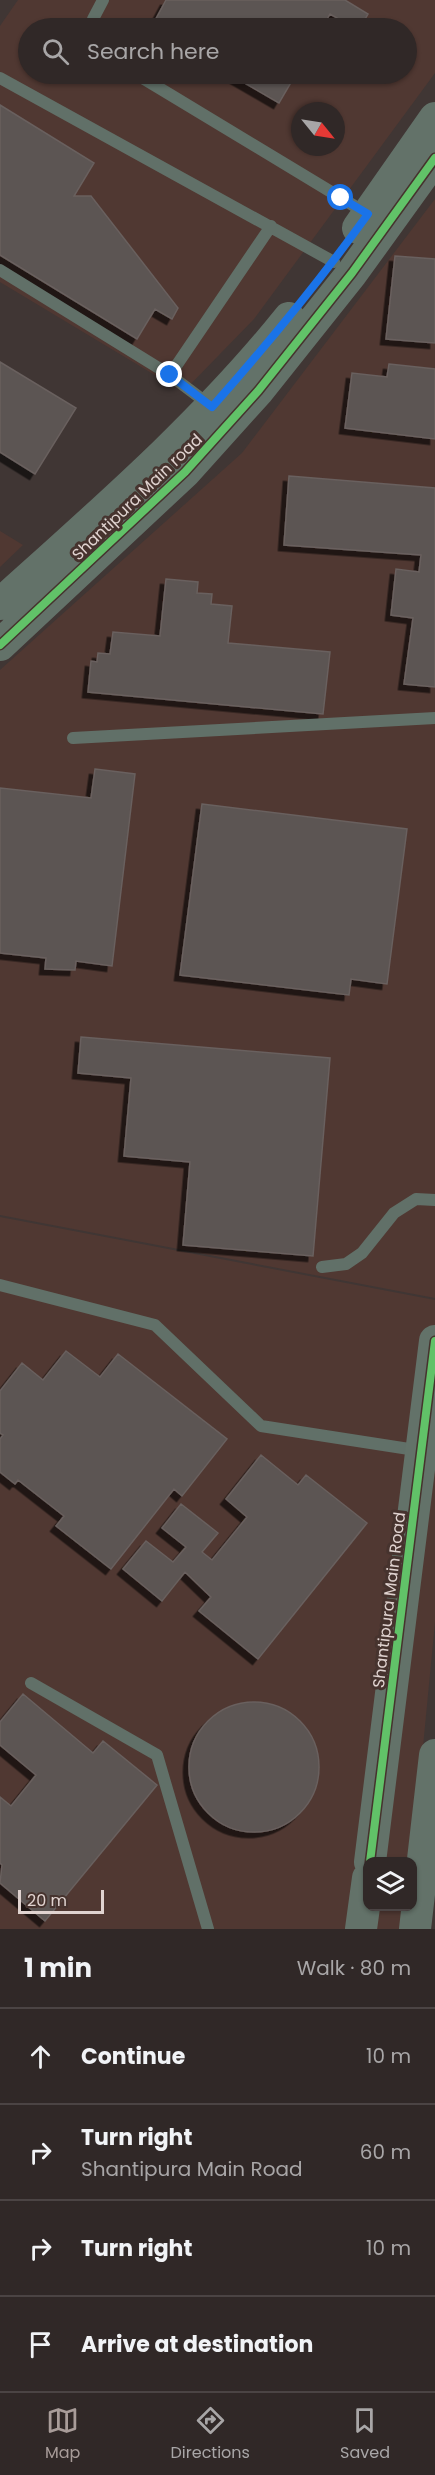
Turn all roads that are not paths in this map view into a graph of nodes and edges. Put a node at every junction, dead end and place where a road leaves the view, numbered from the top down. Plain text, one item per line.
1 (103, 0) edge
2 (94, 18) edge
3 (0, 78) edge
4 (153, 84) edge
5 (435, 118) edge
6 (435, 158) edge
7 (368, 214) junction
8 (271, 226) junction
9 (334, 262) junction
10 (0, 270) edge
11 (170, 375) junction
12 (212, 407) junction
13 (0, 604) edge
14 (0, 645) edge
15 (435, 718) edge
16 (73, 738) dead end
17 (435, 1200) edge
18 (322, 1267) dead end
19 (0, 1285) edge
20 (435, 1341) edge
21 (428, 1452) edge
22 (31, 1683) dead end
23 (435, 1755) edge
24 (370, 1857) edge
25 (363, 1911) edge
26 (208, 1929) edge
27 (361, 1929) edge
28 (415, 1929) edge

1 - 2 lane
3 - 8 lane
4 - 7 lane
5 - 7 street, Shantipura Main Road
6 - 14 street, Shantipura Main road
7 - 9 street, Shantipura Main Road
8 - 9 lane
8 - 11 lane
9 - 12 street, Shantipura Main Road
10 - 11 lane
11 - 12 lane
12 - 13 street, Shantipura Main Road
15 - 16 lane
17 - 18 lane
19 - 21 lane
20 - 21 street, Shantipura Main Road
21 - 24 street, Shantipura Main Road
22 - 26 lane
23 - 28 street
25 - 27 street

